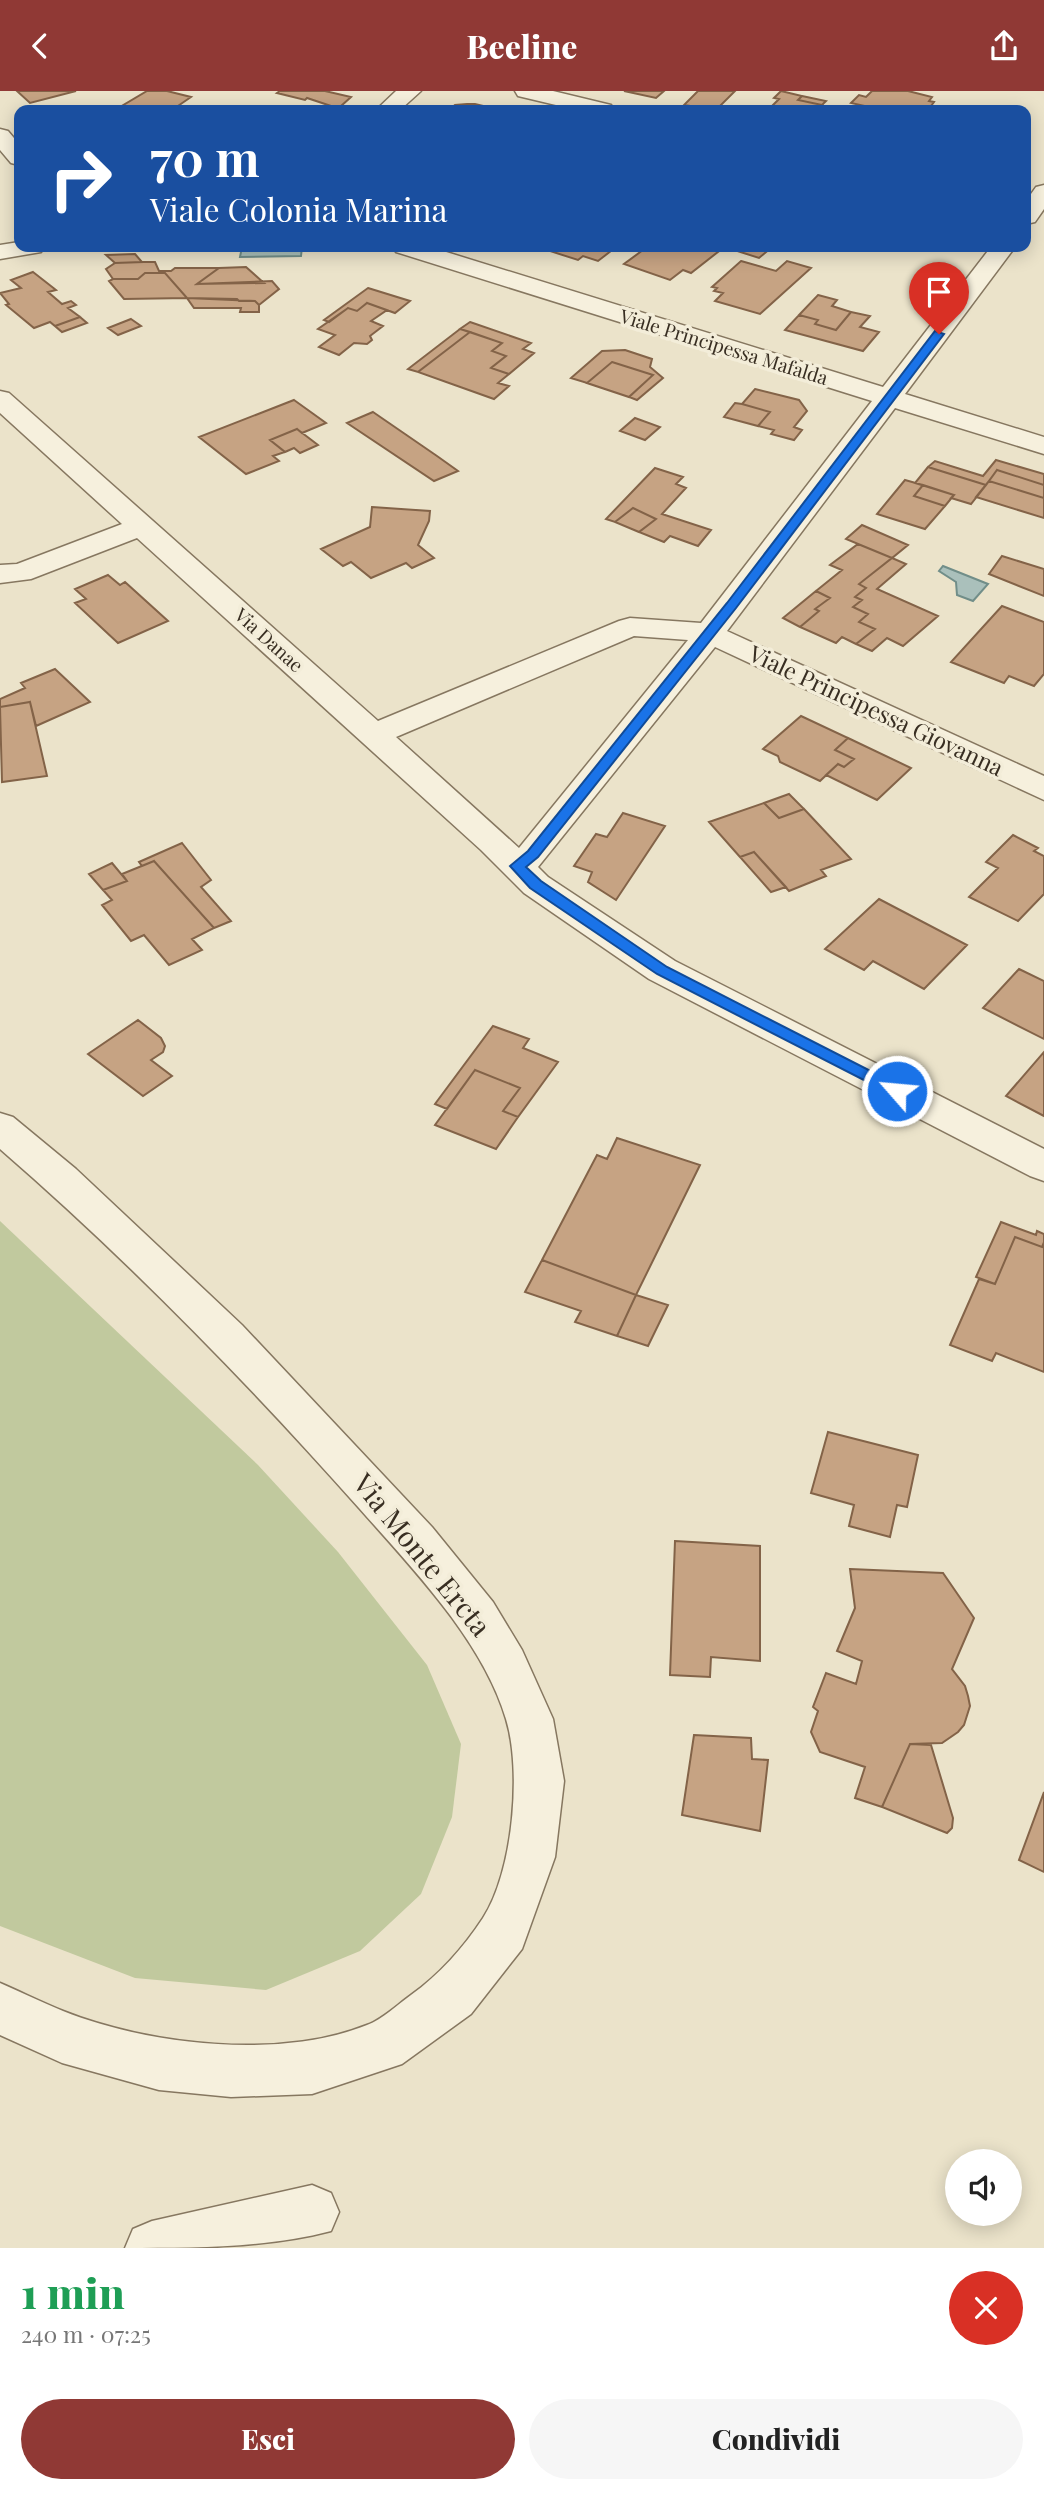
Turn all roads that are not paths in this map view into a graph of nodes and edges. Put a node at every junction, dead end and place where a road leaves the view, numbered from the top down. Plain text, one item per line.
1 (410, 91) edge
2 (526, 91) edge
3 (393, 105) edge
4 (583, 105) edge
5 (0, 136) edge
6 (14, 152) edge
7 (1044, 192) edge
8 (1031, 214) edge
9 (421, 252) edge
10 (999, 252) edge
11 (0, 398) edge
12 (891, 399) junction
13 (1044, 446) edge
14 (142, 526) junction
15 (0, 574) edge
16 (708, 634) junction
17 (374, 735) junction
18 (1044, 789) edge
19 (526, 876) junction
20 (0, 1127) edge
21 (1044, 1166) edge
22 (0, 2009) edge
23 (312, 2212) dead end
24 (152, 2248) edge

1 - 3 street
2 - 4 street
5 - 6 street
7 - 8 street
9 - 12 street, Viale Principessa Mafalda
10 - 12 street
11 - 14 street, Via Danae
12 - 13 street, Viale Principessa Mafalda
12 - 16 street
14 - 15 street
14 - 17 street, Via Danae
16 - 17 street, Viale Principessa Giovanna
16 - 18 street, Viale Principessa Giovanna
16 - 19 street
17 - 19 street, Via Danae
19 - 21 street, Via Danae
20 - 22 street, Via Monte Ercta
23 - 24 street

